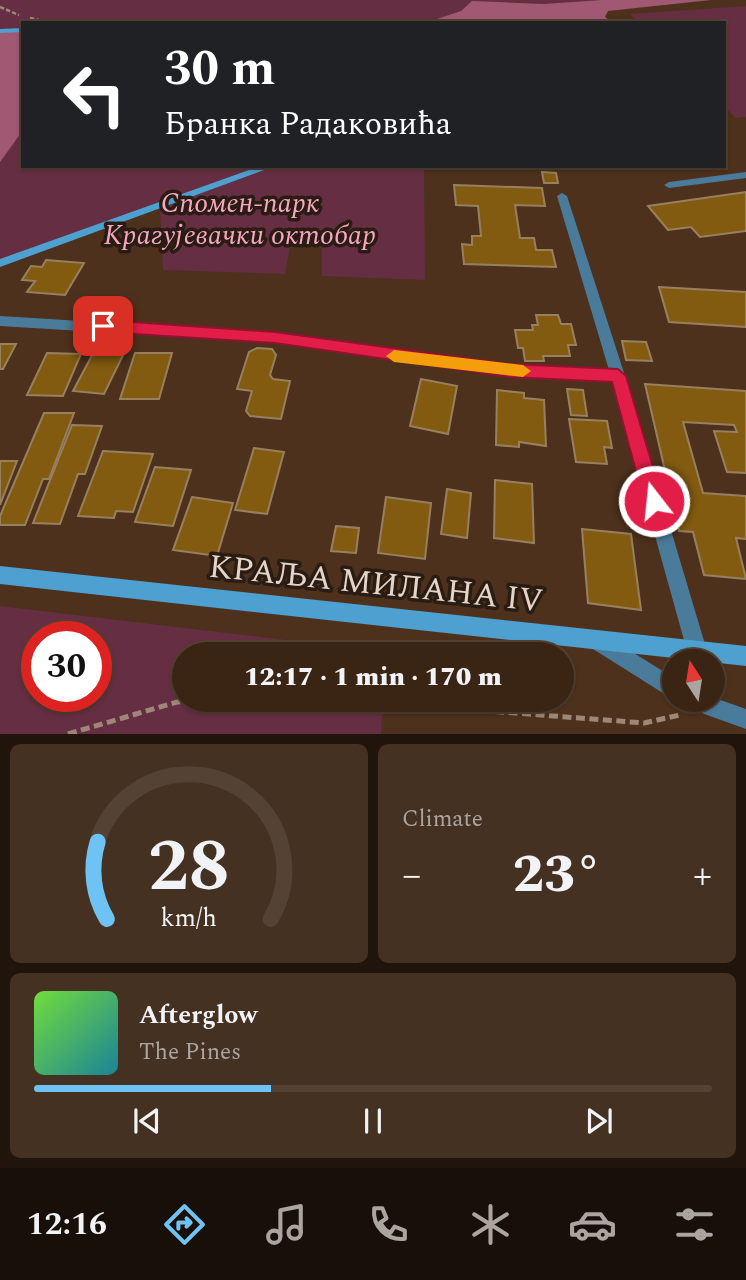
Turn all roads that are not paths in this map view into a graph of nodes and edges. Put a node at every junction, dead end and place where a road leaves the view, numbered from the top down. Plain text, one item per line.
1 (21, 30) edge
2 (0, 31) edge
3 (264, 168) edge
4 (746, 175) edge
5 (668, 185) dead end
6 (562, 196) dead end
7 (0, 263) edge
8 (0, 321) edge
9 (618, 376) junction
10 (0, 575) edge
11 (596, 640) junction
12 (679, 649) edge
13 (696, 649) edge
14 (725, 654) edge
15 (746, 656) edge
16 (662, 682) edge
17 (725, 712) edge
18 (746, 719) edge

1 - 2 main road
3 - 7 main road
4 - 5 street
6 - 9 street
8 - 9 street
9 - 13 street
10 - 11 main road, КРАЉА МИЛАНА IV
11 - 12 main road, КРАЉА МИЛАНА IV
11 - 16 street
14 - 15 main road, КРАЉА МИЛАНА IV
17 - 18 street

